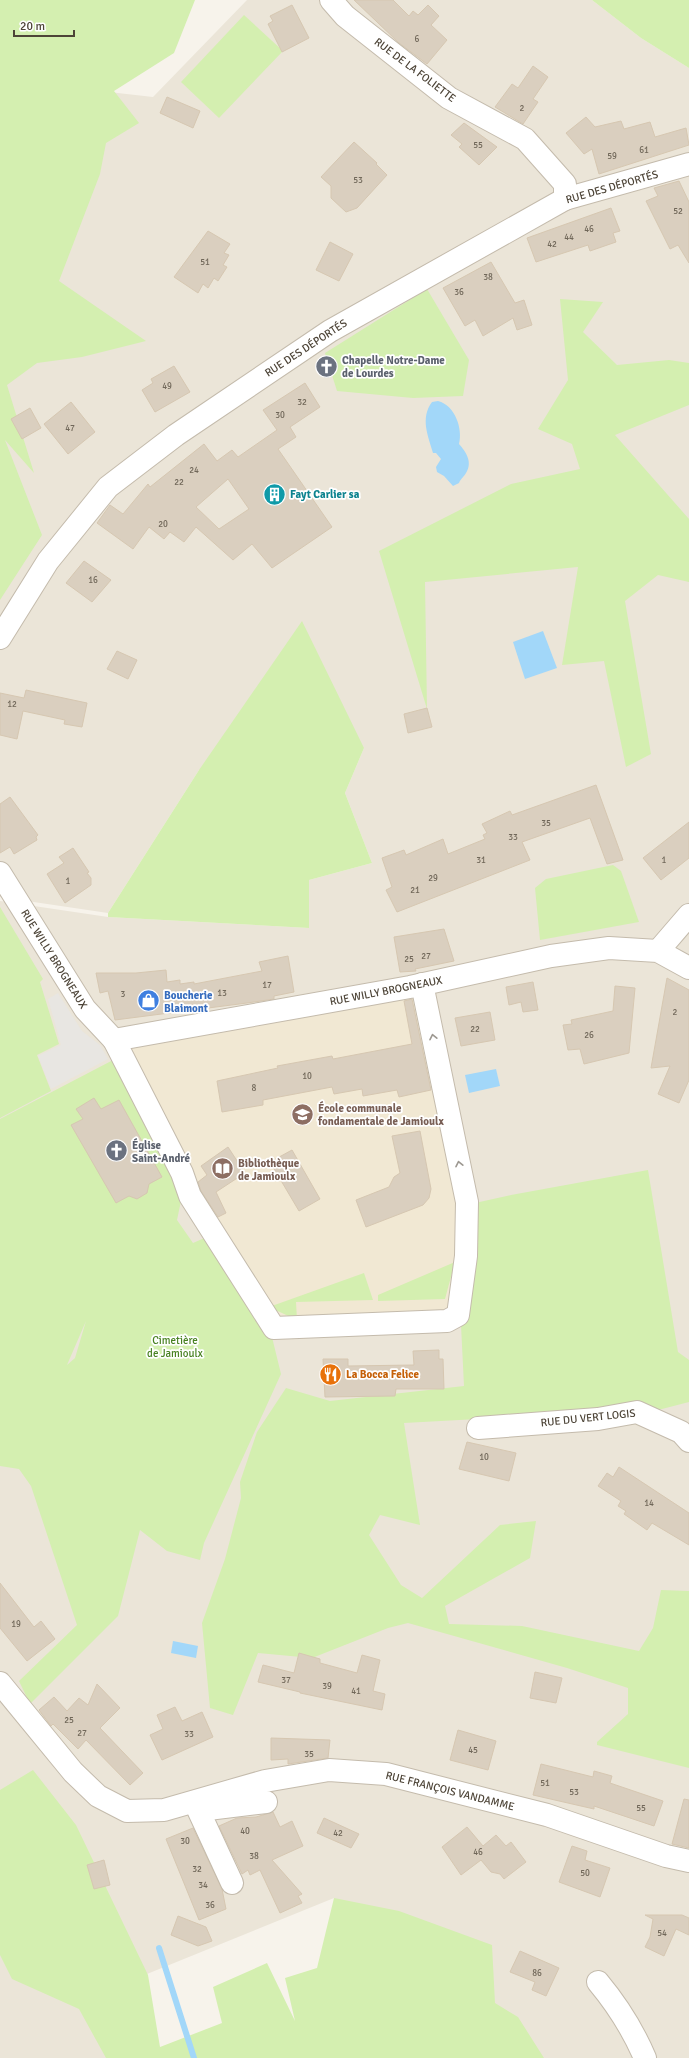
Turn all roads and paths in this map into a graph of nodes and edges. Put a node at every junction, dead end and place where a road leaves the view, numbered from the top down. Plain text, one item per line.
1 (331, 0) edge
2 (689, 164) edge
3 (565, 199) junction
4 (0, 638) edge
5 (0, 872) edge
6 (689, 915) edge
7 (658, 951) junction
8 (689, 968) edge
9 (422, 984) junction
10 (114, 1040) junction
11 (478, 1428) dead end
12 (689, 1441) edge
13 (0, 1683) edge
14 (266, 1802) dead end
15 (195, 1803) junction
16 (689, 1861) edge
17 (232, 1883) dead end
18 (598, 1982) dead end
19 (645, 2058) edge

1 - 3 street, RUE DE LA FOLIETTE
2 - 3 street, RUE DES DÉPORTÉS
3 - 4 street, RUE DES DÉPORTÉS
5 - 10 street, RUE WILLY BROGNEAUX
6 - 7 street
7 - 8 street
7 - 9 street, RUE WILLY BROGNEAUX
9 - 10 street, RUE WILLY BROGNEAUX
10 -> 9 street, RUE WILLY BROGNEAUX
11 - 12 street, RUE DU VERT LOGIS
13 - 15 street, RUE FRANÇOIS VANDAMME
14 - 15 street
15 - 16 street, RUE FRANÇOIS VANDAMME
15 - 17 street
18 - 19 street

